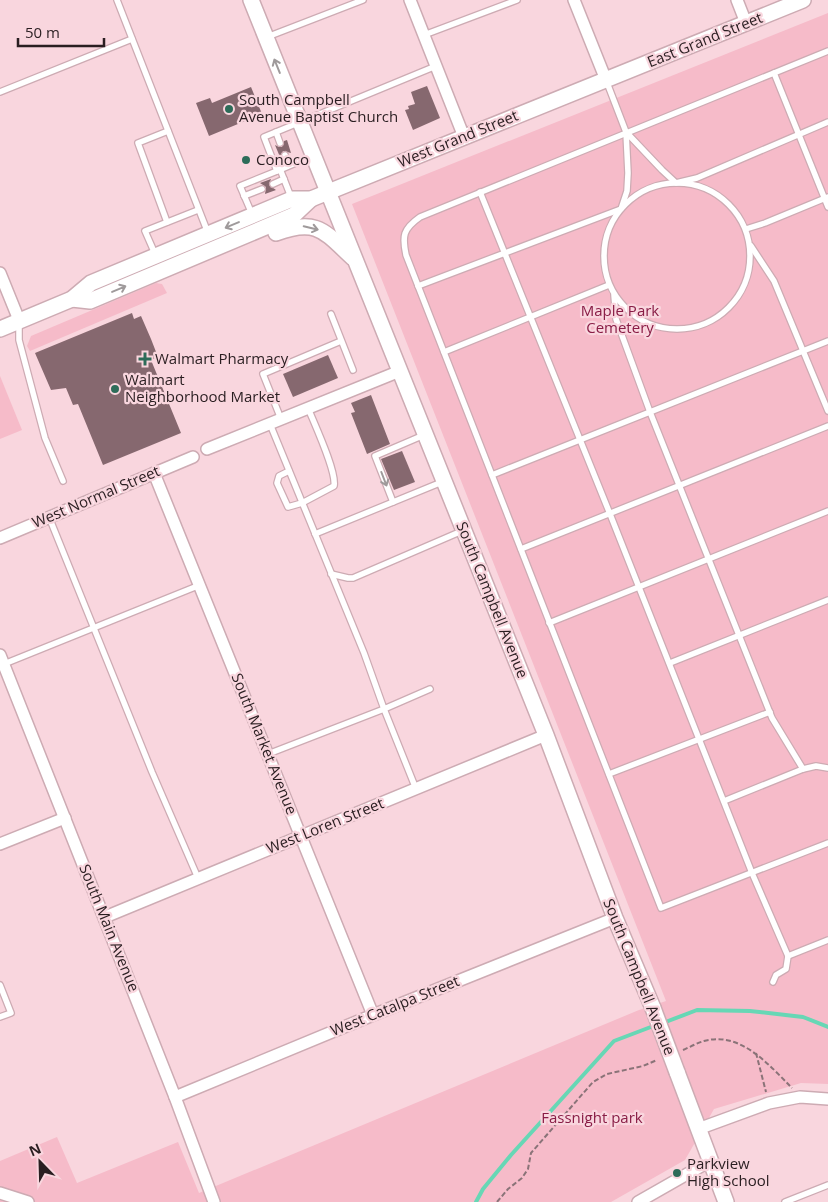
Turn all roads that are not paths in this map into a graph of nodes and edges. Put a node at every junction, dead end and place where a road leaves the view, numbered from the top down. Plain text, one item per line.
1 (117, 0) edge
2 (251, 0) edge
3 (363, 0) edge
4 (410, 0) edge
5 (517, 0) edge
6 (574, 0) edge
7 (737, 0) edge
8 (803, 0) edge
9 (746, 23) junction
10 (424, 35) junction
11 (266, 38) junction
12 (132, 39) junction
13 (828, 51) edge
14 (436, 66) junction
15 (774, 73) junction
16 (606, 80) junction
17 (0, 92) edge
18 (828, 122) edge
19 (300, 123) junction
20 (168, 131) junction
21 (276, 132) junction
22 (626, 132) junction
23 (799, 134) junction
24 (464, 137) junction
25 (280, 143) dead end
26 (285, 155) dead end
27 (313, 156) junction
28 (289, 166) junction
29 (278, 170) junction
30 (284, 179) junction
31 (676, 182) junction
32 (273, 184) dead end
33 (262, 189) dead end
34 (328, 192) junction
35 (480, 192) junction
36 (244, 196) junction
37 (826, 198) edge
38 (292, 199) junction
39 (310, 199) junction
40 (828, 207) edge
41 (621, 209) junction
42 (198, 210) junction
43 (253, 216) junction
44 (168, 222) junction
45 (746, 229) junction
46 (208, 235) junction
47 (232, 242) junction
48 (751, 246) junction
49 (505, 252) junction
50 (156, 256) junction
51 (356, 260) junction
52 (0, 273) edge
53 (609, 285) junction
54 (418, 286) junction
55 (614, 295) junction
56 (72, 299) junction
57 (330, 314) dead end
58 (531, 317) junction
59 (19, 320) junction
60 (0, 329) edge
61 (341, 341) junction
62 (828, 341) edge
63 (804, 351) junction
64 (444, 352) junction
65 (353, 370) dead end
66 (400, 370) junction
67 (308, 408) junction
68 (828, 411) edge
69 (650, 412) junction
70 (281, 419) junction
71 (270, 424) junction
72 (828, 426) edge
73 (426, 434) junction
74 (580, 438) junction
75 (207, 449) dead end
76 (193, 457) dead end
77 (289, 471) junction
78 (154, 473) junction
79 (492, 475) junction
80 (63, 481) dead end
81 (444, 481) junction
82 (680, 486) junction
83 (393, 502) junction
84 (302, 503) junction
85 (828, 511) edge
86 (610, 514) junction
87 (50, 517) junction
88 (464, 531) junction
89 (315, 534) junction
90 (0, 538) edge
91 (521, 549) junction
92 (709, 559) junction
93 (331, 574) junction
94 (200, 585) junction
95 (639, 586) junction
96 (828, 600) edge
97 (550, 623) junction
98 (94, 627) junction
99 (739, 635) junction
100 (2, 660) edge
101 (670, 663) junction
102 (430, 688) dead end
103 (384, 709) junction
104 (770, 712) junction
105 (546, 735) junction
106 (699, 739) junction
107 (268, 754) junction
108 (828, 768) edge
109 (803, 769) junction
110 (609, 774) junction
111 (416, 789) junction
112 (724, 801) junction
113 (65, 818) junction
114 (301, 836) junction
115 (828, 843) edge
116 (0, 844) edge
117 (752, 873) junction
118 (198, 878) junction
119 (104, 917) junction
120 (616, 918) junction
121 (828, 940) edge
122 (788, 956) junction
123 (773, 982) dead end
124 (0, 985) edge
125 (373, 1015) junction
126 (0, 1017) edge
127 (175, 1097) junction
128 (828, 1099) edge
129 (698, 1129) junction
130 (710, 1161) junction
131 (828, 1185) edge
132 (0, 1193) edge
133 (28, 1202) edge
134 (214, 1202) edge
135 (638, 1202) edge
136 (726, 1202) edge
137 (785, 1202) edge

1 - 12 lane
2 - 11 main road, South Campbell Avenue
3 - 11 lane
4 - 10 street
5 - 10 lane
6 - 16 street
7 - 9 street
8 - 9 main road, East Grand Street
9 - 16 main road, East Grand Street
10 - 14 street
19 -> 11 main road, South Campbell Avenue
12 - 17 lane
12 - 20 lane
13 - 15 lane
14 - 19 lane
14 - 24 street
15 - 22 lane
15 - 23 lane
16 - 22 lane
16 - 24 main road, West Grand Street
18 - 23 lane
19 - 21 lane
19 - 27 main road, South Campbell Avenue
20 - 42 lane
20 - 44 lane
21 - 25 lane
21 - 29 lane
22 - 31 lane
22 - 35 lane
22 - 41 lane
23 - 31 lane
23 - 37 lane
24 - 34 main road, West Grand Street
26 - 28 lane
27 - 28 lane
27 - 34 main road, South Campbell Avenue
28 - 29 lane
29 - 30 lane
29 - 36 lane
30 - 32 lane
30 - 38 lane
31 - 41 lane
31 - 45 lane
33 - 36 lane
34 - 39 main road, West Grand Street
34 - 51 main road, South Campbell Avenue
35 - 49 lane
35 - 54 lane
36 - 43 lane
37 - 40 lane
37 - 45 lane
38 - 39 main road, West Grand Street
38 - 43 main road, West Grand Street
39 - 47 main road, West Grand Street
41 - 49 lane
41 - 53 lane
42 - 44 lane
42 - 46 lane
43 -> 46 main road, West Grand Street
44 - 50 lane
45 - 48 lane
46 - 50 main road, West Grand Street
47 -> 51 main road
56 -> 47 main road, West Grand Street
48 - 55 lane
48 - 63 lane
49 - 54 lane
49 - 58 lane
50 - 56 main road, West Grand Street
51 - 66 main road, South Campbell Avenue
52 - 59 street
53 - 55 lane
53 - 58 lane
54 - 64 lane
55 - 69 lane
56 - 59 main road, West Grand Street
57 - 61 lane
58 - 64 lane
58 - 74 lane
59 - 60 main road, West Grand Street
59 - 80 lane
61 - 65 lane
61 - 70 lane
62 - 63 lane
63 - 68 lane
63 - 69 lane
64 - 79 lane
66 - 67 street
66 - 73 main road, South Campbell Avenue
67 - 70 street
67 - 84 lane
69 - 74 lane
69 - 82 lane
70 - 71 street
71 - 75 street
71 - 77 lane
72 - 82 lane
73 - 81 main road, South Campbell Avenue
73 -> 83 lane
74 - 79 lane
74 - 86 lane
76 - 78 street, West Normal Street
77 - 84 lane
77 - 84 lane
78 - 87 street, West Normal Street
78 - 94 street, South Market Avenue
79 - 91 lane
81 - 83 lane
81 - 88 main road, South Campbell Avenue
82 - 86 lane
82 - 92 lane
83 - 89 lane
84 - 89 lane
85 - 92 lane
86 - 91 lane
86 - 95 lane
87 - 90 street, West Normal Street
87 - 98 lane
88 - 93 lane
88 - 105 main road, South Campbell Avenue
89 - 93 lane
91 - 97 lane
92 - 95 lane
92 - 99 lane
93 - 103 lane
94 - 98 lane
94 - 107 street, South Market Avenue
95 - 97 lane
95 - 101 lane
96 - 99 lane
97 - 110 lane
98 - 100 lane
98 - 118 lane
99 - 101 lane
99 - 104 lane
100 - 113 street, South Main Avenue
101 - 106 lane
102 - 103 lane
103 - 107 lane
103 - 111 lane
104 - 106 lane
104 - 109 lane
105 - 111 street, West Loren Street
105 - 120 main road, South Campbell Avenue
106 - 110 lane
106 - 112 lane
107 - 114 street, South Market Avenue
108 - 109 lane
109 - 112 lane
110 - 117 lane
111 - 114 street, West Loren Street
112 - 117 lane
113 - 116 street
113 - 119 street, South Main Avenue
114 - 118 street, West Loren Street
114 - 125 street, South Market Avenue
115 - 117 lane
117 - 122 lane
118 - 119 street, West Loren Street
119 - 127 street, South Main Avenue
120 - 125 street, West Catalpa Street
120 - 129 main road, South Campbell Avenue, bridge
121 - 122 lane
122 - 123 lane
124 - 126 lane
125 - 127 street, West Catalpa Street
127 - 134 street, South Main Avenue
128 - 129 street
129 - 130 main road, South Campbell Avenue
130 - 135 street
130 - 136 main road, South Campbell Avenue
131 - 137 lane
132 - 133 street

